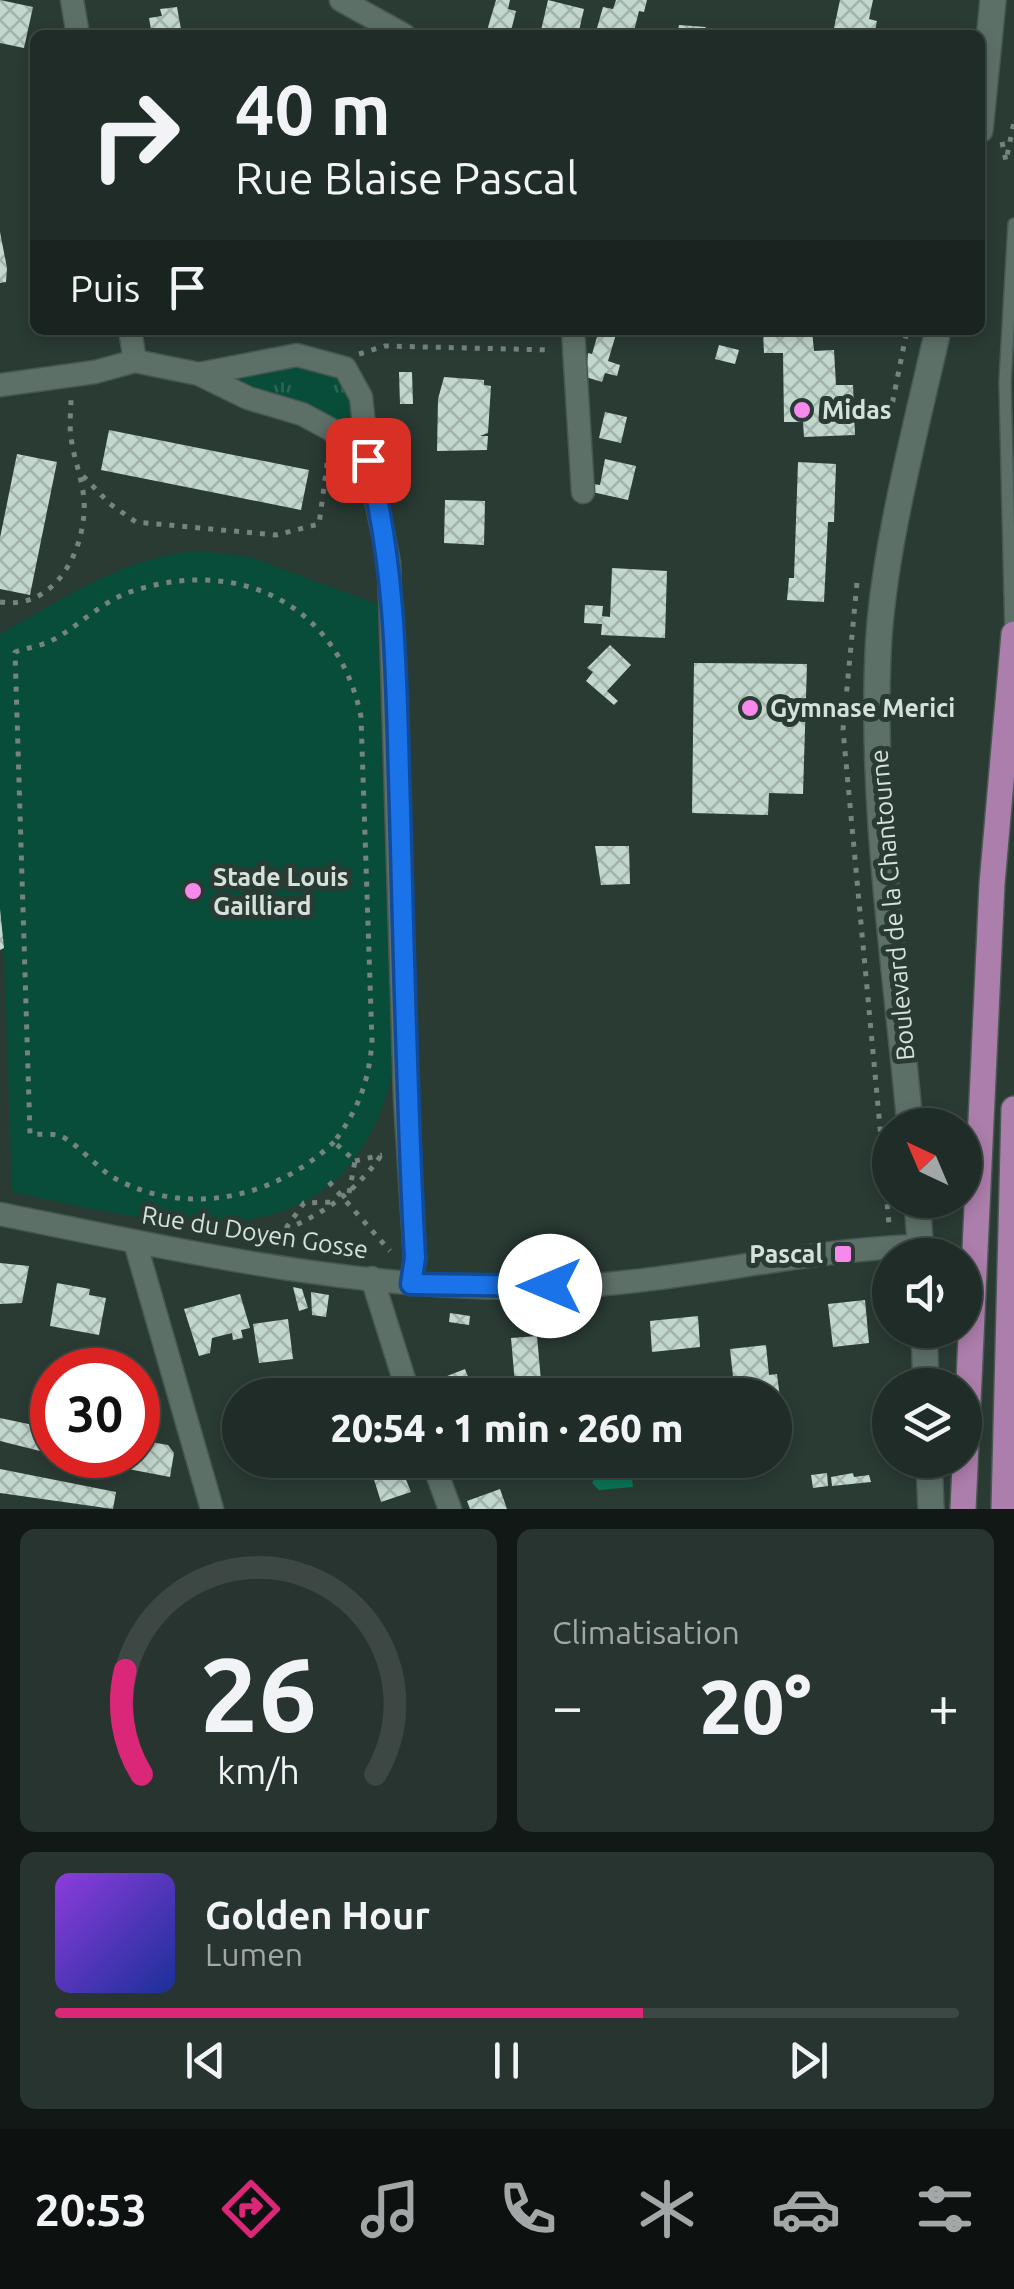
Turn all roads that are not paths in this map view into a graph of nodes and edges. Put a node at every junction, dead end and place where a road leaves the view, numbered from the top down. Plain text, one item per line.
1 (72, 0) edge
2 (993, 0) edge
3 (356, 3) edge
4 (77, 30) edge
5 (396, 30) edge
6 (991, 131) edge
7 (1014, 224) edge
8 (131, 335) edge
9 (937, 335) edge
10 (573, 340) edge
11 (135, 361) junction
12 (198, 374) junction
13 (0, 385) edge
14 (368, 460) junction
15 (583, 492) dead end
16 (1013, 644) edge
17 (1014, 760) edge
18 (908, 1108) edge
19 (1014, 1109) edge
20 (0, 1214) edge
21 (135, 1242) junction
22 (872, 1256) edge
23 (372, 1278) junction
24 (411, 1284) junction
25 (404, 1378) edge
26 (439, 1478) edge
27 (931, 1478) edge
28 (212, 1509) edge
29 (450, 1509) edge
30 (932, 1509) edge
31 (963, 1509) edge
32 (1004, 1509) edge

1 - 4 street
2 - 6 street
3 - 5 street
7 - 16 lane
8 - 11 street
9 - 18 street, Boulevard de la Chantourne
10 - 15 street
11 - 12 street
11 - 13 street
12 - 14 street
12 - 14 street
14 - 24 street
16 - 17 lane
16 - 31 main road
19 - 32 main road
20 - 21 street, Rue du Doyen Gosse
21 - 23 street, Rue du Doyen Gosse
21 - 28 street
22 - 24 street, Rue du Doyen Gosse
23 - 24 street, Rue du Doyen Gosse
23 - 25 street
26 - 29 street
27 - 30 street

